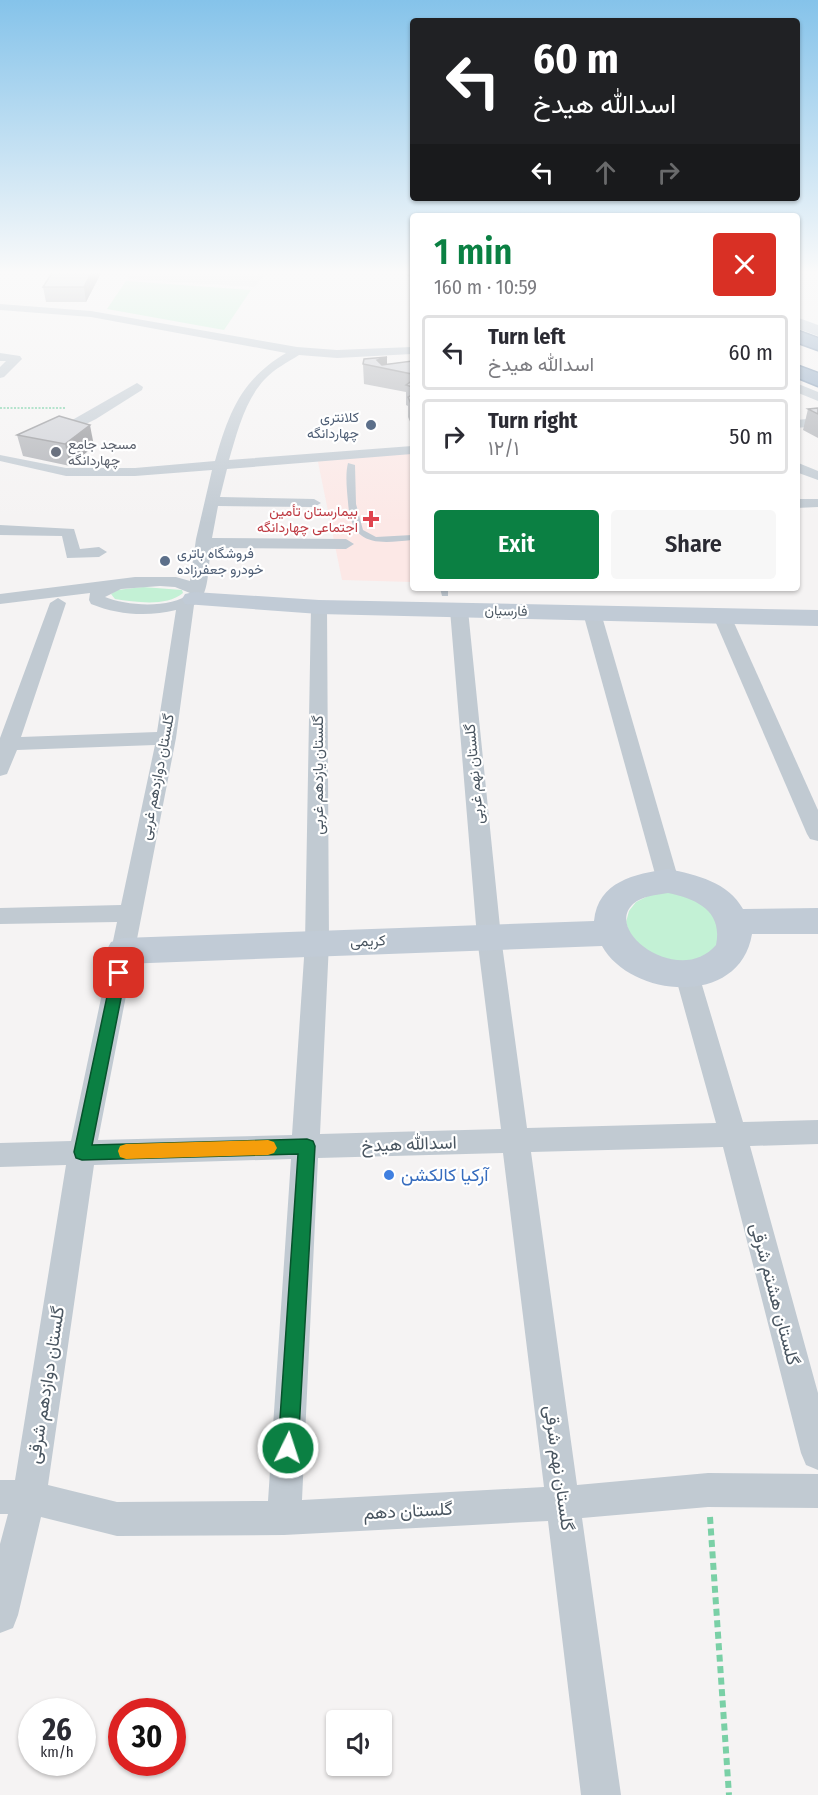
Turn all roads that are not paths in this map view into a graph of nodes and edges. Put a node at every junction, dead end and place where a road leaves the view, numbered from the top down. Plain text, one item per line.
1 (0, 357) edge
2 (289, 357) edge
3 (800, 372) edge
4 (0, 374) edge
5 (818, 380) edge
6 (137, 387) dead end
7 (800, 389) edge
8 (818, 397) edge
9 (818, 423) edge
10 (800, 424) edge
11 (43, 440) edge
12 (23, 449) edge
13 (410, 450) edge
14 (2, 459) edge
15 (221, 464) junction
16 (351, 465) dead end
17 (800, 468) edge
18 (818, 476) edge
19 (212, 501) junction
20 (314, 503) dead end
21 (818, 503) edge
22 (800, 504) edge
23 (0, 530) edge
24 (410, 538) edge
25 (204, 543) junction
26 (346, 544) dead end
27 (99, 552) dead end
28 (113, 586) junction
29 (191, 588) junction
30 (449, 597) edge
31 (0, 600) edge
32 (818, 602) edge
33 (58, 603) junction
34 (108, 605) junction
35 (319, 607) junction
36 (592, 613) junction
37 (722, 616) junction
38 (818, 618) edge
39 (166, 738) junction
40 (4, 744) edge
41 (0, 769) edge
42 (818, 834) edge
43 (668, 881) junction
44 (131, 913) junction
45 (0, 916) edge
46 (818, 921) edge
47 (734, 922) junction
48 (612, 933) junction
49 (489, 937) junction
50 (317, 943) junction
51 (123, 951) junction
52 (687, 975) junction
53 (818, 1132) edge
54 (733, 1134) junction
55 (515, 1141) junction
56 (307, 1146) junction
57 (82, 1152) junction
58 (0, 1155) edge
59 (818, 1453) edge
60 (818, 1491) edge
61 (14, 1497) edge
62 (564, 1503) junction
63 (284, 1518) junction
64 (0, 1615) edge
65 (601, 1795) edge

1 - 4 street
2 - 15 street, گلستان دوازدهم غربی
3 - 5 highway
6 - 11 street
7 - 8 street
9 - 10 street
12 - 14 street
13 - 15 street
14 - 15 street
15 - 19 street, گلستان دوازدهم غربی
16 - 24 lane
17 - 18 street
19 - 20 street
19 - 25 street, گلستان دوازدهم غربی
21 - 22 street
23 - 27 street
25 - 26 street
25 - 29 street, گلستان دوازدهم غربی
28 - 29 street
28 - 31 street
28 - 34 street
29 - 30 street, فارسیان
29 - 34 street
29 - 35 street, فارسیان
29 - 39 street, گلستان دوازدهم غربی
30 - 32 street, فارسیان
30 - 35 street, فارسیان
30 - 36 street, فارسیان
30 - 49 street, گلستان نهم غربی
31 - 33 street
33 - 34 street
33 - 40 street
35 - 50 street, گلستان یازدهم غربی
36 - 37 street, فارسیان
36 - 43 street
37 - 38 street, فارسیان
37 - 42 street
39 - 40 street
39 - 44 street, گلستان دوازدهم غربی
40 - 41 street
43 - 47 street
43 - 48 street
44 - 45 street
44 - 51 street, گلستان دوازدهم غربی
46 - 47 street
47 - 52 street
48 - 49 street, کریمی
48 - 52 street
49 - 50 street, کریمی
49 - 55 street, گلستان نهم غربی
50 - 51 street, کریمی
50 - 56 street, گلستان یازدهم غربی
51 - 57 street, گلستان دوازدهم شرقی
52 - 54 street, گلستان هشتم شرقی
53 - 54 street, اسدالله هیدخ
54 - 55 street, اسدالله هیدخ
54 - 59 street, گلستان هشتم شرقی
55 - 56 street, اسدالله هیدخ
55 - 62 street, گلستان نهم شرقی
56 - 57 street, اسدالله هیدخ
56 - 63 street, گلستان یازدهم غربی
57 - 58 street, اسدالله هیدخ
57 - 61 street, گلستان دوازدهم شرقی
60 - 62 street, گلستان دهم
61 - 63 street, گلستان دهم
61 - 64 street, گلستان دوازدهم شرقی
62 - 63 street, گلستان دهم
62 - 65 street, گلستان نهم شرقی

